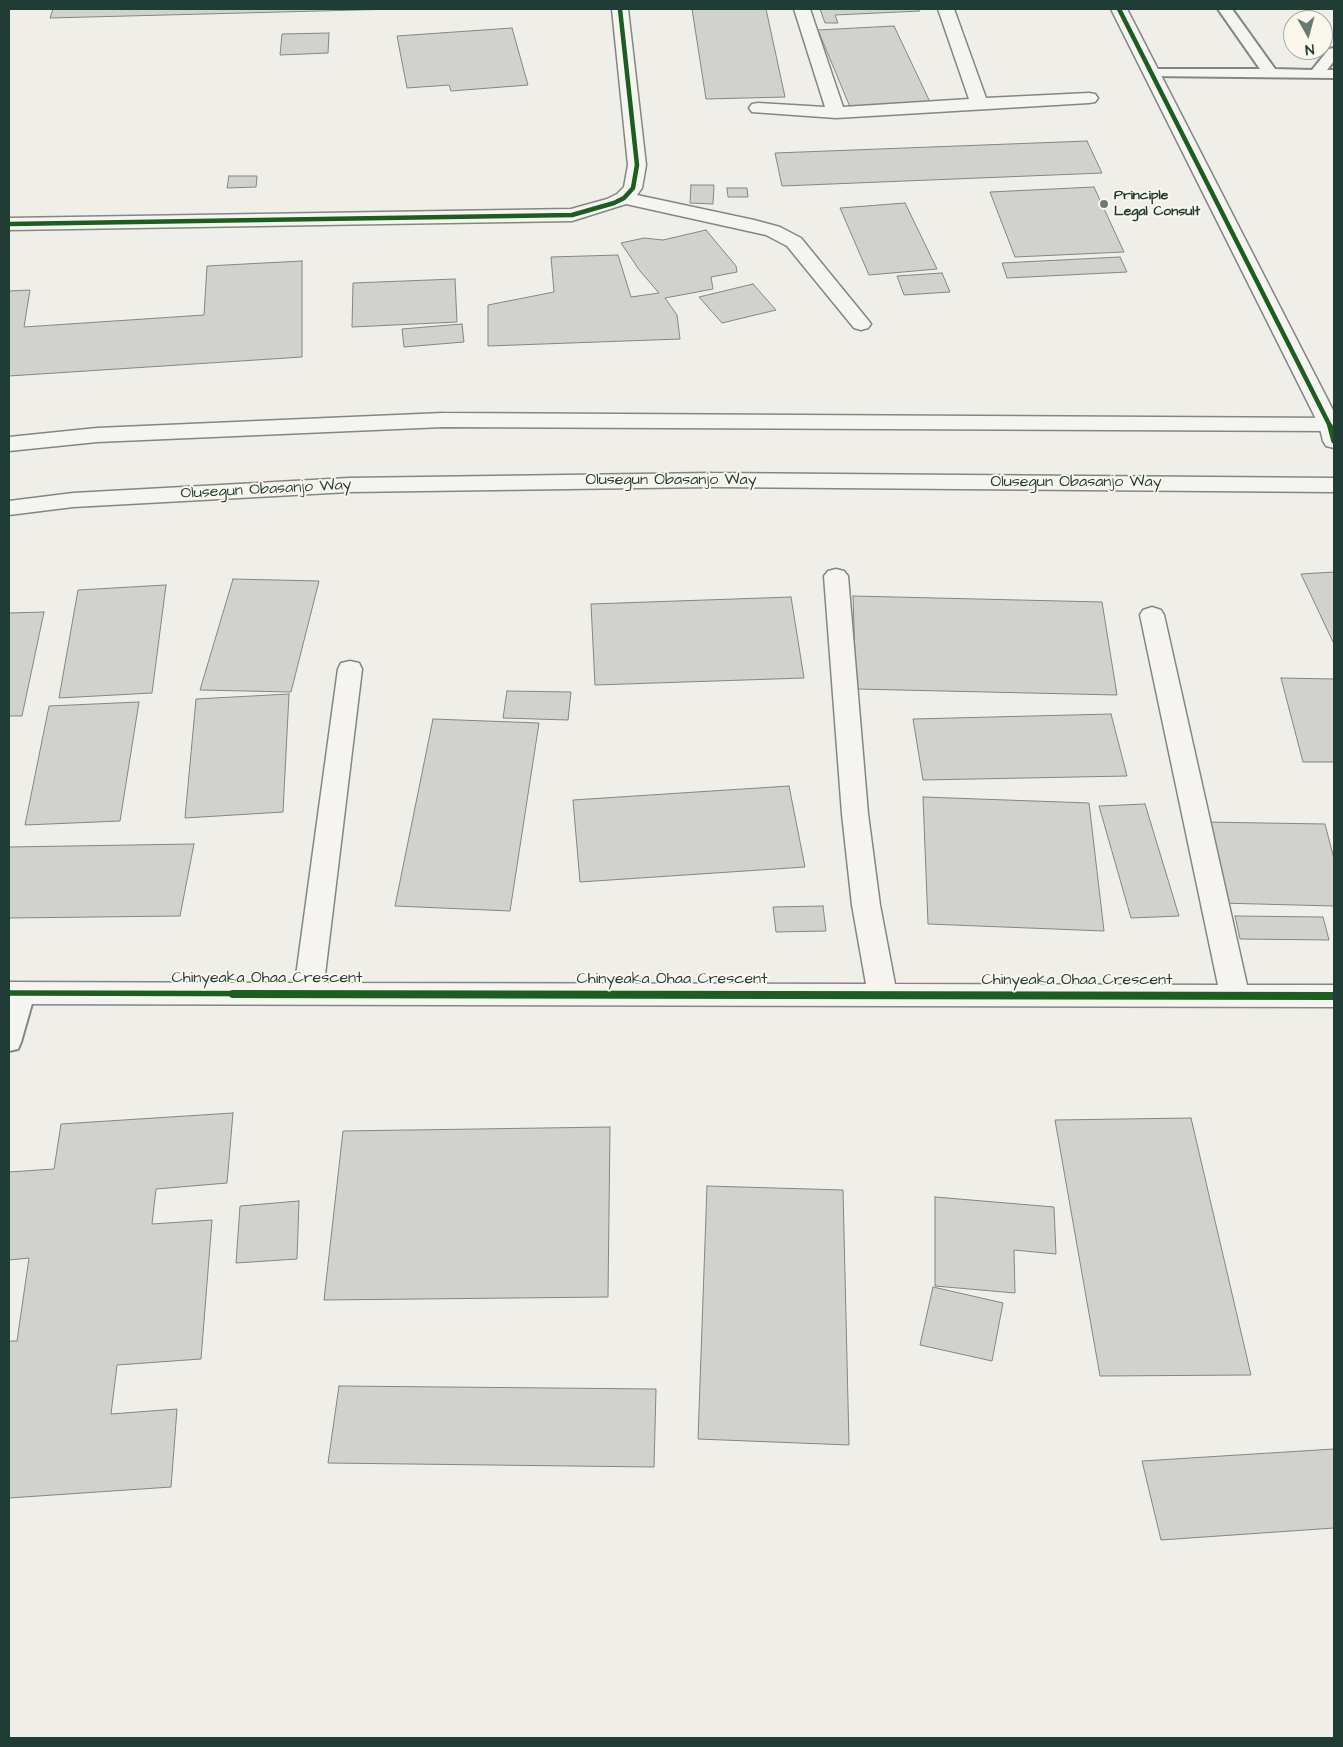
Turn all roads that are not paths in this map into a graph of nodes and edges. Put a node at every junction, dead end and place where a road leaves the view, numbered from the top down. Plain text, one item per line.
1 (620, 9) edge
2 (802, 9) edge
3 (946, 9) edge
4 (1119, 9) edge
5 (1225, 9) edge
6 (1334, 52) edge
7 (1152, 73) junction
8 (1270, 73) junction
9 (1316, 74) junction
10 (1334, 74) edge
11 (1089, 98) dead end
12 (979, 104) junction
13 (758, 108) dead end
14 (836, 113) junction
15 (624, 198) junction
16 (9, 224) edge
17 (861, 324) dead end
18 (1333, 430) edge
19 (9, 444) edge
20 (1334, 486) edge
21 (9, 508) edge
22 (836, 576) dead end
23 (1152, 615) dead end
24 (350, 669) dead end
25 (16, 993) edge
26 (308, 993) junction
27 (882, 995) junction
28 (1235, 995) junction
29 (1334, 996) edge
30 (9, 1042) edge

1 - 15 street
2 - 14 street
3 - 12 street
4 - 7 street
5 - 8 lane
6 - 9 lane
7 - 8 lane
7 - 18 street
8 - 9 lane
9 - 10 lane
11 - 12 street
12 - 14 street
13 - 14 street
15 - 16 street
15 - 17 street
18 - 19 street
20 - 21 street, Olusegun Obasanjo Way
22 - 27 street
23 - 28 street
24 - 26 street
25 - 26 street, Chinyeaka Ohaa Crescent
25 - 30 lane
26 - 27 street, Chinyeaka Ohaa Crescent
27 - 28 street, Chinyeaka Ohaa Crescent
28 - 29 street, Chinyeaka Ohaa Crescent

